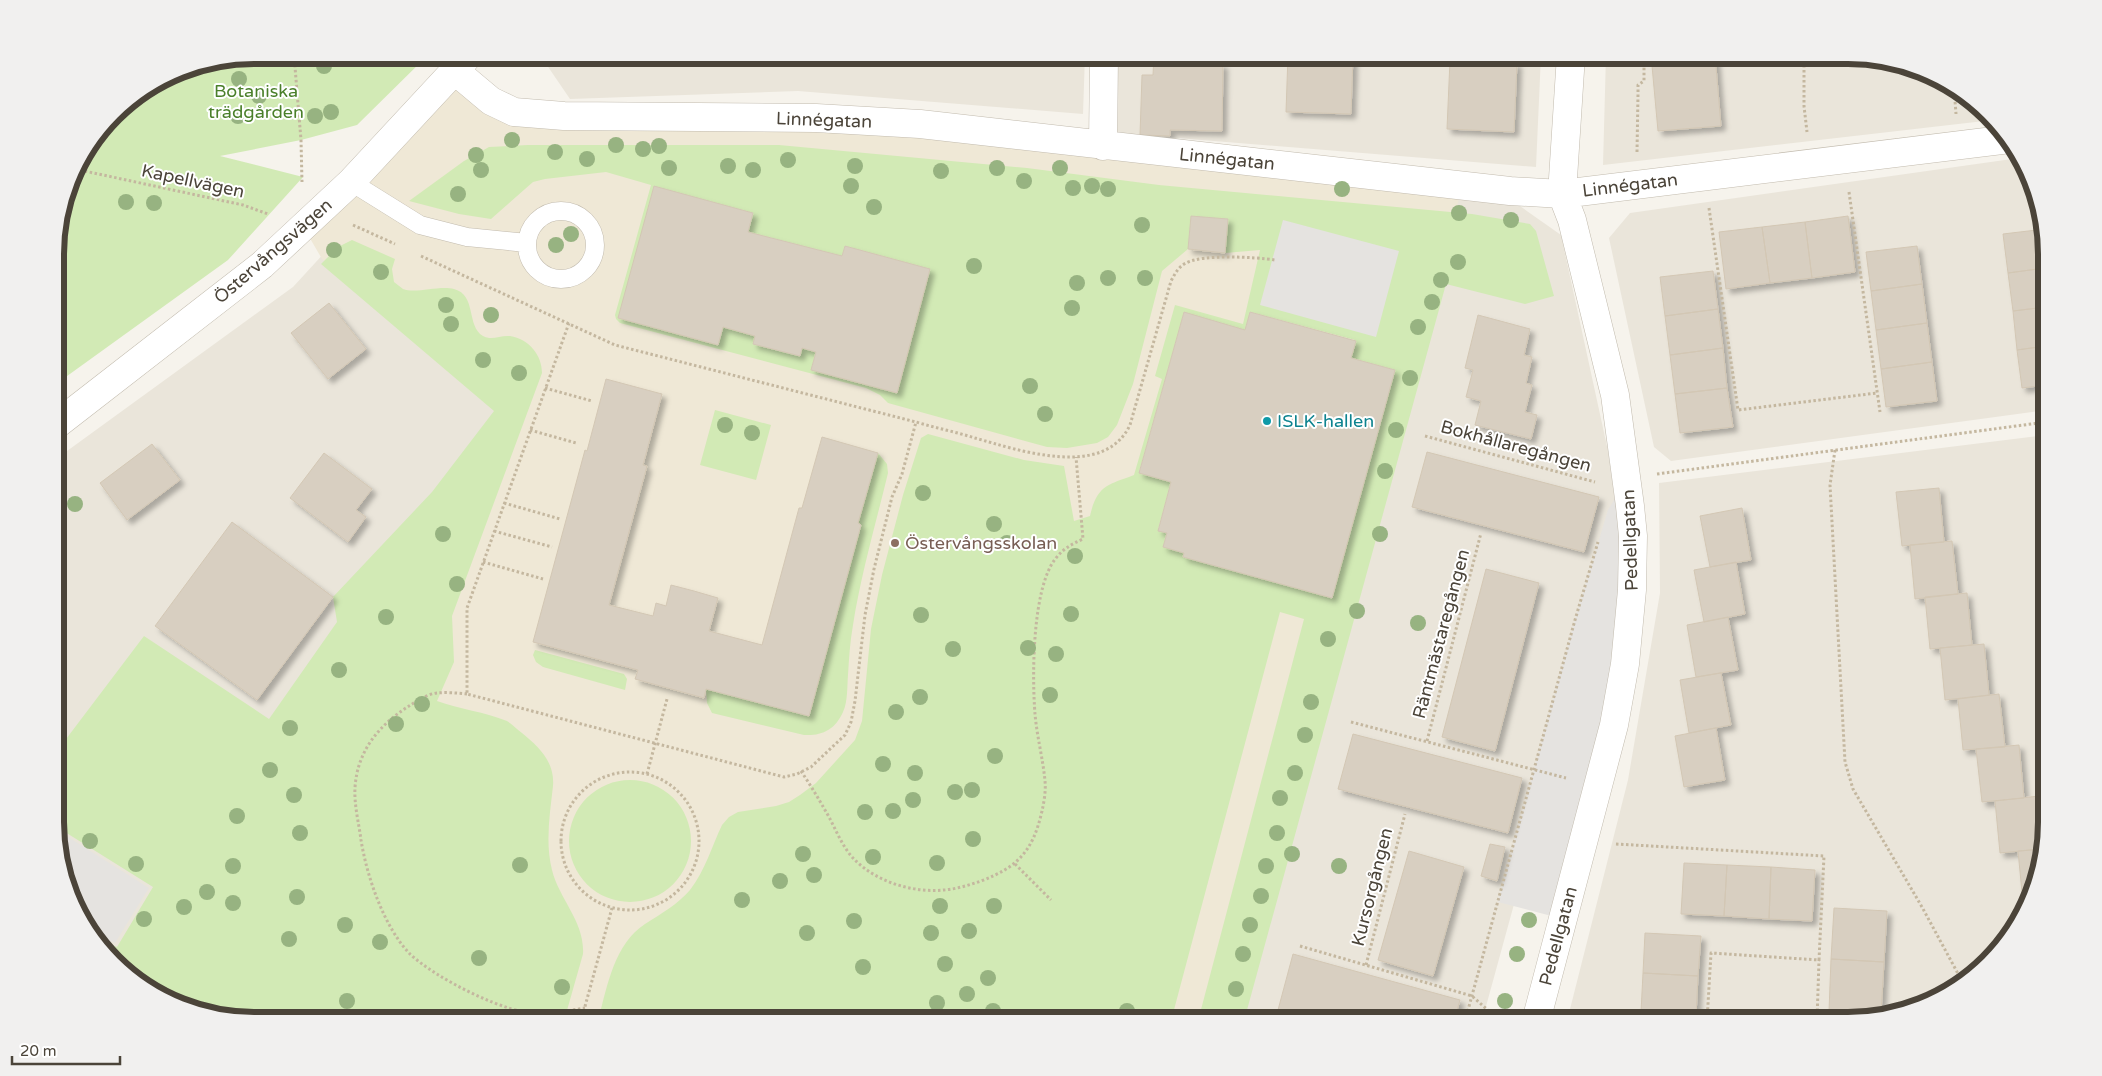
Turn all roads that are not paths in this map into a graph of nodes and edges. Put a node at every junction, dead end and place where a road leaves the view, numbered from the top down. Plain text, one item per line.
1 (461, 64) edge
2 (463, 64) edge
3 (1104, 64) edge
4 (1570, 64) edge
5 (2001, 140) edge
6 (1103, 146) junction
7 (351, 182) junction
8 (1562, 194) junction
9 (527, 242) dead end
10 (64, 419) edge
11 (1538, 1012) edge

1 - 7 street, Östervångsvägen
2 - 6 street, Linnégatan
3 - 6 street
4 - 8 street, Pedellgatan
5 - 8 street, Linnégatan
6 - 8 street, Linnégatan
7 - 9 lane
7 - 10 street, Östervångsvägen
8 - 11 street, Pedellgatan

